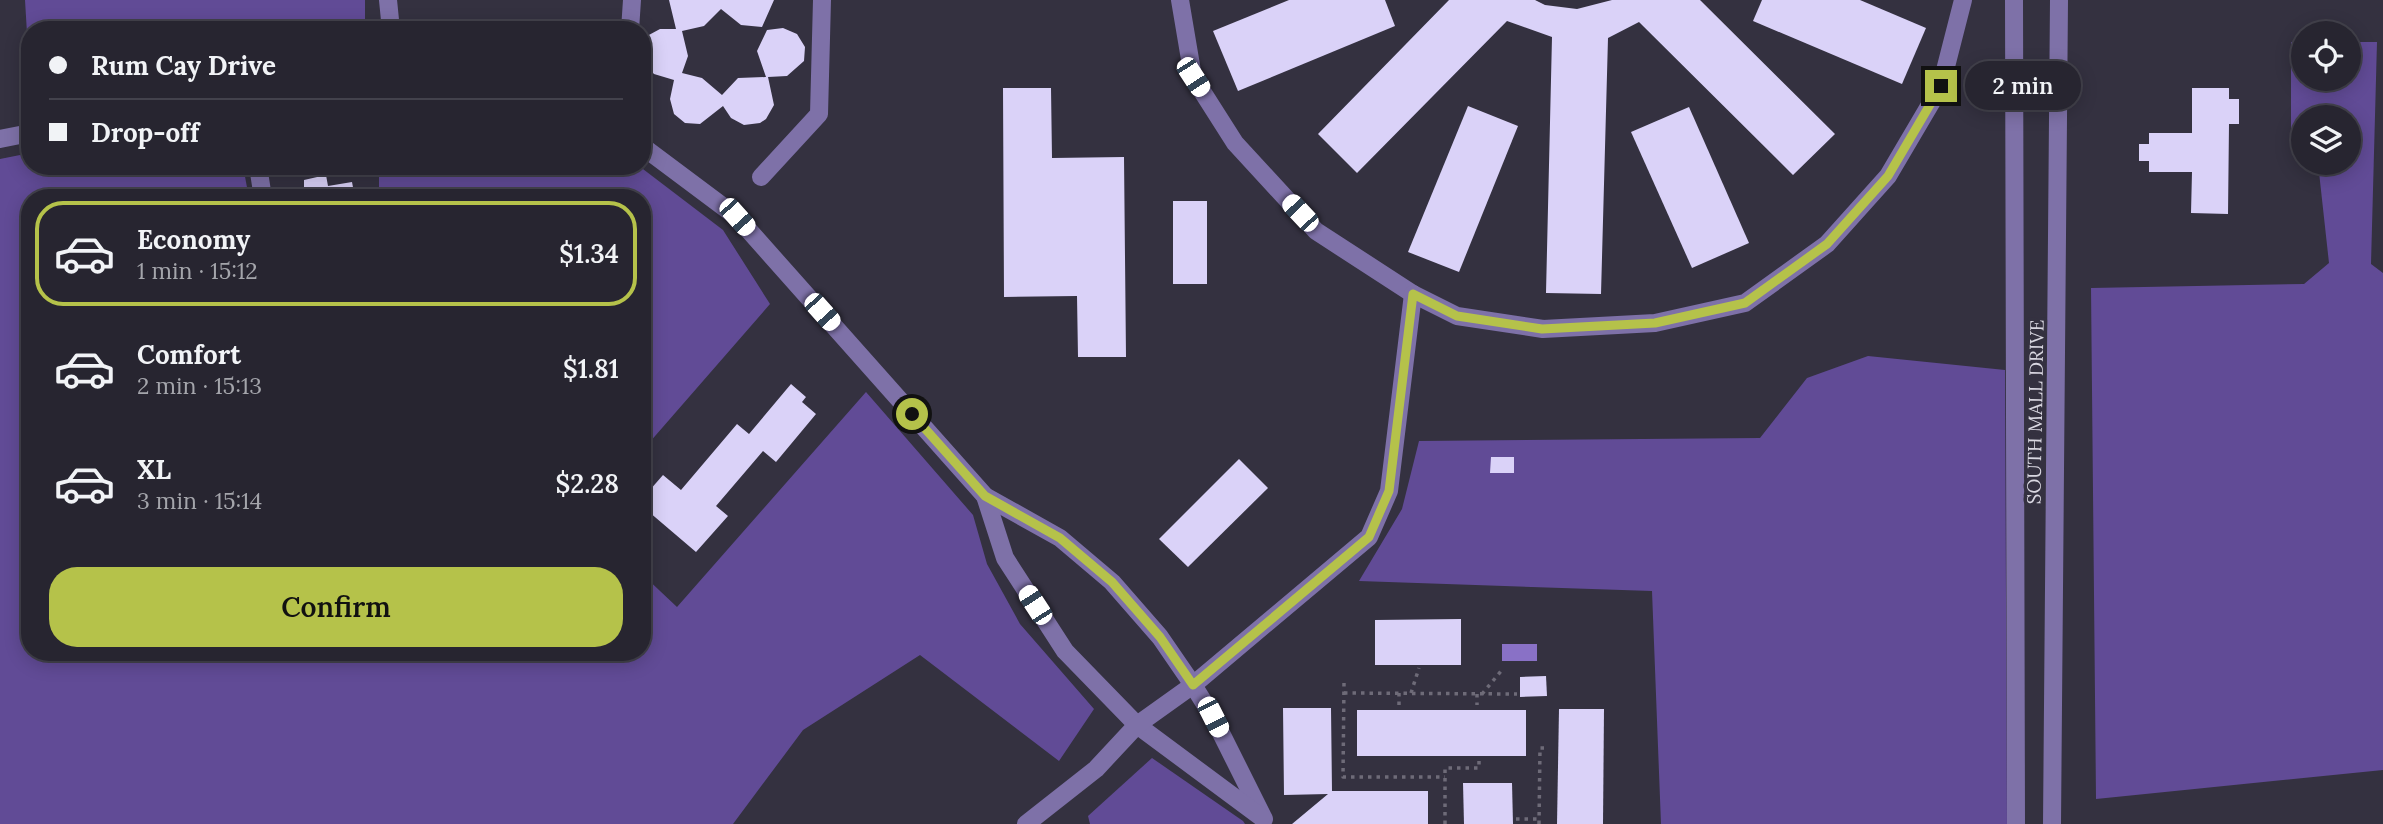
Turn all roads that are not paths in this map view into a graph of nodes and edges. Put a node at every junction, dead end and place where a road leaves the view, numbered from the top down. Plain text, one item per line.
1 (388, 0) edge
2 (632, 0) edge
3 (822, 0) edge
4 (1180, 0) edge
5 (1963, 0) edge
6 (2014, 0) edge
7 (2059, 0) edge
8 (390, 21) edge
9 (630, 21) edge
10 (21, 135) edge
11 (0, 139) edge
12 (651, 153) edge
13 (761, 177) dead end
14 (1413, 294) junction
15 (985, 496) junction
16 (1193, 685) junction
17 (1137, 724) junction
18 (1266, 822) edge
19 (1026, 824) edge
20 (2016, 824) edge
21 (2052, 824) edge

1 - 8 street
2 - 9 street
3 - 13 street
4 - 14 street
5 - 14 street
6 - 20 street, SOUTH MALL DRIVE
7 - 21 street, SOUTH MALL DRIVE
10 - 11 street
12 - 15 street
14 - 16 street
15 - 16 street
15 - 17 street
16 - 17 street
16 - 18 street
17 - 18 street
17 - 19 street

